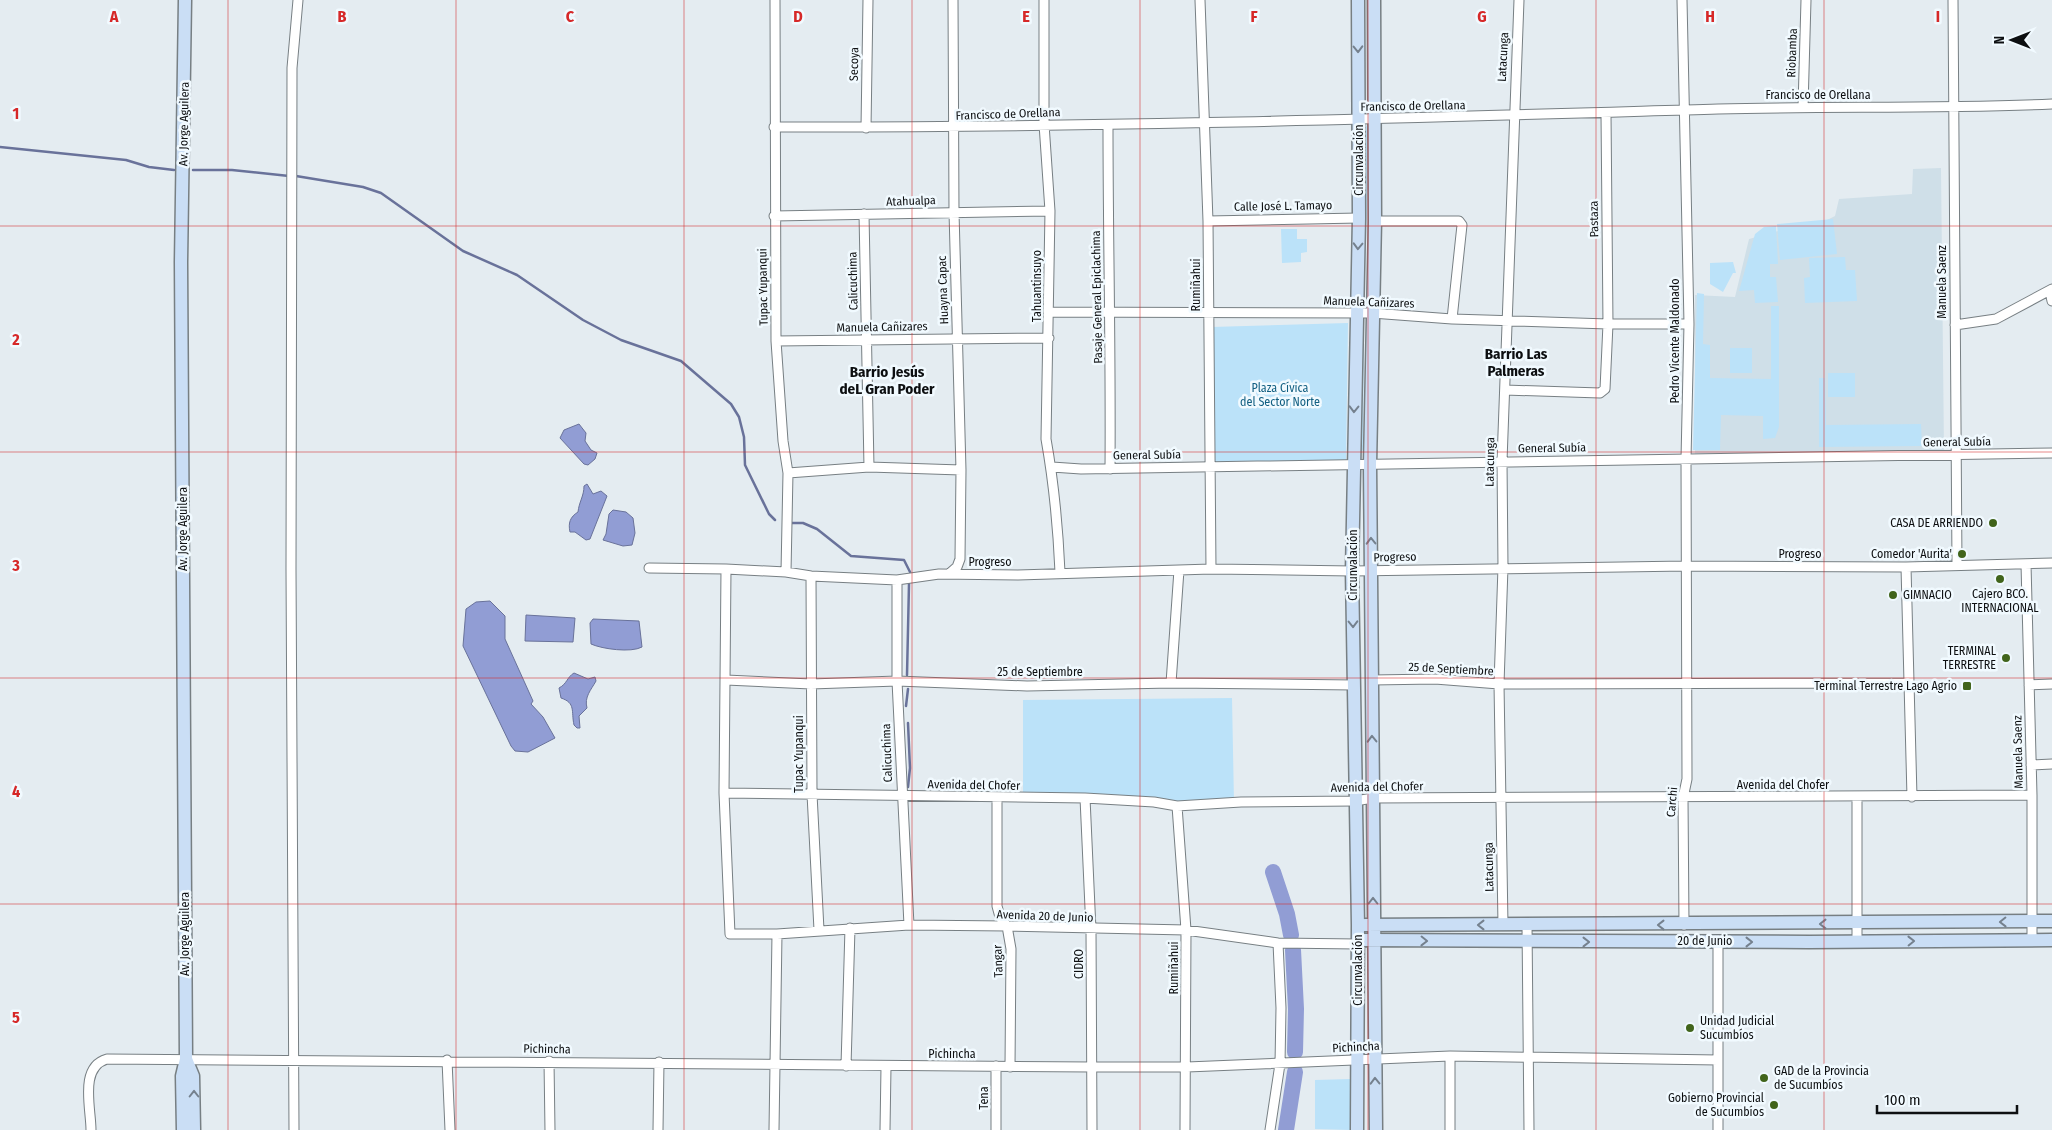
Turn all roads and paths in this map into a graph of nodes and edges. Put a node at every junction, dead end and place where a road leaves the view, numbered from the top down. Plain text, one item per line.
1 (185, 0) edge
2 (298, 0) edge
3 (775, 0) edge
4 (868, 0) edge
5 (953, 0) edge
6 (1044, 0) edge
7 (1200, 0) edge
8 (1358, 0) edge
9 (1374, 0) edge
10 (1518, 0) edge
11 (1682, 0) edge
12 (1806, 0) edge
13 (1952, 0) edge
14 (2052, 104) edge
15 (1804, 107) junction
16 (1954, 109) junction
17 (1684, 110) junction
18 (1606, 114) junction
19 (1513, 117) junction
20 (1375, 119) junction
21 (1359, 120) junction
22 (1044, 124) junction
23 (1204, 124) junction
24 (1108, 125) junction
25 (774, 127) junction
26 (866, 128) junction
27 (953, 128) junction
28 (1050, 211) junction
29 (954, 212) junction
30 (864, 214) junction
31 (774, 216) junction
32 (1359, 218) junction
33 (1208, 220) junction
34 (1375, 221) junction
35 (2051, 290) edge
36 (2052, 301) edge
37 (1049, 312) junction
38 (1111, 313) junction
39 (1208, 313) junction
40 (1356, 313) junction
41 (1372, 313) junction
42 (1452, 319) junction
43 (1508, 321) junction
44 (1608, 324) junction
45 (1688, 324) junction
46 (1955, 326) junction
47 (957, 338) junction
48 (1049, 338) junction
49 (866, 340) junction
50 (776, 341) junction
51 (1505, 390) junction
52 (2052, 453) edge
53 (1957, 454) junction
54 (1686, 459) junction
55 (1502, 461) junction
56 (1353, 465) junction
57 (1370, 465) junction
58 (1210, 466) junction
59 (869, 467) junction
60 (1052, 467) junction
61 (1110, 469) junction
62 (961, 470) junction
63 (788, 473) junction
64 (960, 559) junction
65 (2052, 563) edge
66 (2026, 564) junction
67 (1957, 565) junction
68 (1686, 566) junction
69 (1503, 567) junction
70 (1906, 567) junction
71 (649, 568) dead end
72 (726, 568) junction
73 (1211, 569) junction
74 (1179, 570) junction
75 (1352, 570) junction
76 (1371, 570) junction
77 (786, 572) junction
78 (1060, 572) junction
79 (949, 574) junction
80 (977, 575) junction
81 (811, 576) junction
82 (897, 580) junction
83 (726, 680) junction
84 (1372, 680) junction
85 (897, 681) junction
86 (1687, 682) junction
87 (1171, 683) junction
88 (1909, 683) junction
89 (811, 684) junction
90 (1500, 684) junction
91 (2029, 684) junction
92 (2052, 684) edge
93 (1354, 686) junction
94 (2052, 764) edge
95 (2031, 765) junction
96 (724, 793) junction
97 (812, 794) junction
98 (2032, 795) junction
99 (901, 796) junction
100 (997, 797) junction
101 (1857, 797) junction
102 (1912, 797) junction
103 (1084, 798) junction
104 (1373, 798) junction
105 (1683, 798) junction
106 (1500, 799) junction
107 (1355, 801) junction
108 (1176, 806) junction
109 (2052, 921) edge
110 (2032, 922) junction
111 (1857, 923) junction
112 (1699, 924) junction
113 (909, 925) junction
114 (1358, 925) junction
115 (1372, 925) junction
116 (1503, 925) junction
117 (1527, 925) junction
118 (1684, 925) junction
119 (1007, 926) junction
120 (850, 928) junction
121 (819, 930) junction
122 (1091, 930) junction
123 (1186, 930) junction
124 (777, 934) junction
125 (2032, 940) junction
126 (2052, 940) edge
127 (1373, 941) junction
128 (1699, 941) junction
129 (1718, 941) junction
130 (1857, 941) junction
131 (1358, 942) junction
132 (1527, 942) junction
133 (1278, 943) junction
134 (1450, 1056) junction
135 (1375, 1058) junction
136 (186, 1059) junction
137 (295, 1059) junction
138 (1529, 1059) junction
139 (447, 1060) junction
140 (1357, 1060) junction
141 (1718, 1060) junction
142 (549, 1061) junction
143 (659, 1062) junction
144 (774, 1063) junction
145 (1280, 1064) junction
146 (846, 1066) junction
147 (996, 1066) junction
148 (886, 1067) junction
149 (1010, 1067) junction
150 (1092, 1067) junction
151 (1187, 1067) junction
152 (91, 1130) edge
153 (183, 1130) edge
154 (194, 1130) edge
155 (294, 1130) edge
156 (450, 1130) edge
157 (550, 1130) edge
158 (658, 1130) edge
159 (774, 1130) edge
160 (885, 1130) edge
161 (996, 1130) edge
162 (1092, 1130) edge
163 (1185, 1130) edge
164 (1270, 1130) edge
165 (1357, 1130) edge
166 (1376, 1130) edge
167 (1450, 1130) edge
168 (1530, 1130) edge
169 (1718, 1130) edge

1 - 136 street, Av. Jorge Aguilera
2 - 137 street
3 - 25 street, Tupac Yupanqui
4 - 26 street, Secoya
5 - 27 street, Huayna Capac
6 - 22 street, Tahuantinsuyo
7 - 23 street, Rumiñahui
8 -> 21 street, Circunvalación
9 - 20 street, Circunvalación
10 - 19 street, Latacunga
11 - 17 street, Pedro Vicente Maldonado
12 - 15 street, Riobamba
13 - 16 street, Manuela Saenz
14 - 16 street, Francisco de Orellana
15 - 16 street, Francisco de Orellana
15 - 17 street, Francisco de Orellana
16 - 46 street, Manuela Saenz
17 - 18 street, Francisco de Orellana
17 - 45 street, Pedro Vicente Maldonado
18 - 19 street, Francisco de Orellana
18 - 44 street, Pastaza
19 - 20 street, Francisco de Orellana
19 - 43 street, Latacunga
20 - 21 street, Francisco de Orellana
20 - 34 street, Circunvalación
21 - 23 street, Francisco de Orellana
21 - 32 street, Circunvalación
22 - 24 street, Francisco de Orellana
22 - 27 street, Francisco de Orellana
22 - 28 street, Tahuantinsuyo
23 - 24 street, Francisco de Orellana
23 - 33 street, Rumiñahui
24 - 38 street, Pasaje General Epiclachima
25 - 26 street, Francisco de Orellana
25 - 31 street, Tupac Yupanqui
26 - 27 street, Francisco de Orellana
27 - 29 street, Huayna Capac
28 - 29 street, Atahualpa
28 - 37 street, Tahuantinsuyo
29 - 30 street, Atahualpa
29 - 47 street, Huayna Capac
30 - 31 street, Atahualpa
30 - 49 street, Calicuchima
31 - 50 street, Tupac Yupanqui
32 - 33 street, Calle José L. Tamayo
32 -> 40 street, Circunvalación
33 - 39 street, Rumiñahui
34 - 41 street, Circunvalación
34 - 42 street
35 - 36 street
35 - 46 street
37 - 38 street, Manuela Cañizares
37 - 48 street, Tahuantinsuyo
38 - 39 street, Manuela Cañizares
38 - 61 street, Pasaje General Epiclachima
39 - 40 street, Manuela Cañizares
39 - 58 street, Rumiñahui
40 - 41 street, Manuela Cañizares
40 -> 56 street, Circunvalación
41 - 42 street, Manuela Cañizares
41 - 57 street, Circunvalación
42 - 43 street, Manuela Cañizares
43 - 44 street, Manuela Cañizares
43 - 51 street, Latacunga
44 - 45 street, Manuela Cañizares
44 - 51 street, Pastaza
45 - 54 street, Pedro Vicente Maldonado
46 - 53 street, Manuela Saenz
47 - 48 street, Manuela Cañizares
47 - 49 street, Manuela Cañizares
47 - 62 street, Huayna Capac
48 - 60 street, Tahuantinsuyo
49 - 50 street, Manuela Cañizares
49 - 59 street, Calicuchima
50 - 63 street, Tupac Yupanqui
51 - 55 street, Latacunga
52 - 53 street, General Subía
53 - 54 street, General Subía
53 - 67 street, Manuela Saenz
54 - 55 street, General Subía
54 - 68 street, Pedro Vicente Maldonado
55 - 57 street, General Subía
55 - 69 street, Latacunga
56 - 57 street, General Subía
56 - 58 street, General Subía
56 - 75 street, Circunvalación
76 -> 57 street, Circunvalación
58 - 61 street, General Subía
58 - 73 street, Rumiñahui
59 - 62 street
59 - 63 street
60 - 61 street, General Subía
60 - 78 street, Tahuantinsuyo
62 - 64 street, Huayna Capac
63 - 77 street, Tupac Yupanqui
64 - 79 street
64 - 80 street
65 - 66 street, Progreso
66 - 67 street, Progreso
66 - 91 street, Manuela Saenz
67 - 70 street, Progreso
68 - 69 street, Progreso
68 - 70 street, Progreso
68 - 86 street, Pedro Vicente Maldonado
69 - 76 street, Progreso
69 - 90 street, Latacunga
70 - 88 street
71 - 72 street, Progreso
72 - 77 street, Progreso
72 - 83 street
73 - 74 street, Progreso
73 - 75 street, Progreso
74 - 78 street, Progreso
74 - 87 street
75 - 76 street, Progreso
75 -> 93 street, Circunvalación
76 - 84 street, Circunvalación
77 - 81 street, Progreso
78 - 80 street, Progreso
79 - 80 street, Progreso
79 - 82 street, Progreso
81 - 82 street, Progreso
81 - 89 street, Tupac Yupanqui
82 - 85 street, Calicuchima
83 - 89 street, 25 de Septiembre
83 - 96 street
84 - 90 street, 25 de Septiembre
104 -> 84 street, Circunvalación
85 - 87 street, 25 de Septiembre
85 - 89 street, 25 de Septiembre
85 - 99 street, Calicuchima
86 - 88 street, 25 de Septiembre
86 - 90 street, 25 de Septiembre
86 - 105 street, Carchi
87 - 93 street, 25 de Septiembre
88 - 102 street
89 - 97 street, Tupac Yupanqui
90 - 106 street, Latacunga
91 - 92 street
91 - 95 street, Manuela Saenz
93 - 107 street, Circunvalación
94 - 95 street
95 - 98 street, Manuela Saenz
96 - 97 street, Avenida del Chofer
96 - 124 street, Avenida 20 de Junio
97 - 99 street, Avenida del Chofer
97 - 121 street, Tupac Yupanqui
98 - 102 street, Avenida del Chofer
98 - 110 street, Manuela Saenz
99 - 100 street, Avenida del Chofer
99 - 113 street, Calicuchima
100 - 103 street, Avenida del Chofer
100 - 119 street, Tangar
101 - 102 street, Avenida del Chofer
101 - 105 street, Avenida del Chofer
101 - 111 street
103 - 108 street, Avenida del Chofer
103 - 122 street, CIDRO
104 - 106 street, Avenida del Chofer
104 - 107 street, Avenida del Chofer
115 -> 104 street, Circunvalación
105 - 106 street, Avenida del Chofer
105 - 118 street, Carchi
106 - 116 street, Latacunga
107 - 108 street, Avenida del Chofer
107 - 114 street, Circunvalación
108 - 123 street, Rumiñahui
109 - 110 street, 20 de Junio
110 -> 111 street, 20 de Junio
110 - 125 street, Manuela Saenz
111 -> 112 street, 20 de Junio
111 - 130 street
112 - 118 street, 20 de Junio
112 - 128 street
113 - 119 street, Avenida 20 de Junio
113 - 120 street, Avenida 20 de Junio
114 - 115 street, 20 de Junio
114 - 131 street, Circunvalación
116 -> 115 street, 20 de Junio
115 - 127 street, Circunvalación
116 - 117 street, 20 de Junio
118 -> 117 street, 20 de Junio
117 - 132 street
119 - 122 street, Avenida 20 de Junio
119 - 149 street, Tangar
120 - 121 street, Avenida 20 de Junio
120 - 146 street
121 - 124 street, Avenida 20 de Junio
122 - 123 street, Avenida 20 de Junio
122 - 150 street, CIDRO
123 - 133 street, Avenida 20 de Junio
123 - 151 street, Rumiñahui
124 - 144 street
125 - 126 street, 20 de Junio
130 -> 125 street, 20 de Junio
127 - 131 street, 20 de Junio
127 -> 132 street, 20 de Junio
127 - 135 street, Circunvalación
128 - 129 street, 20 de Junio
132 -> 128 street, 20 de Junio
129 -> 130 street, 20 de Junio
129 - 141 street
131 - 133 street, Avenida 20 de Junio
131 - 140 street, Circunvalación
132 - 138 street
133 - 145 street
134 - 135 street, Pichincha
134 - 138 street, Pichincha
134 - 167 street
135 - 140 street, Pichincha
166 -> 135 street, Circunvalación
136 - 137 street, Pichincha
136 - 152 street, Pichincha
136 - 153 street, Av. Jorge Aguilera
154 -> 136 street, Av. Jorge Aguilera
137 - 139 street, Pichincha
137 - 155 street
138 - 141 street, Pichincha
138 - 168 street
139 - 142 street, Pichincha
139 - 156 street
140 - 145 street, Pichincha
140 - 165 street, Circunvalación
141 - 169 street
142 - 143 street, Pichincha
142 - 157 street
143 - 144 street, Pichincha
143 - 158 street
144 - 146 street, Pichincha
144 - 159 street
145 - 151 street, Pichincha
145 - 164 street
146 - 148 street, Pichincha
147 - 148 street, Pichincha
147 - 149 street, Pichincha
147 - 161 street, Tena
148 - 160 street
149 - 150 street, Pichincha
150 - 151 street, Pichincha
150 - 162 street, CIDRO
151 - 163 street, Rumiñahui

